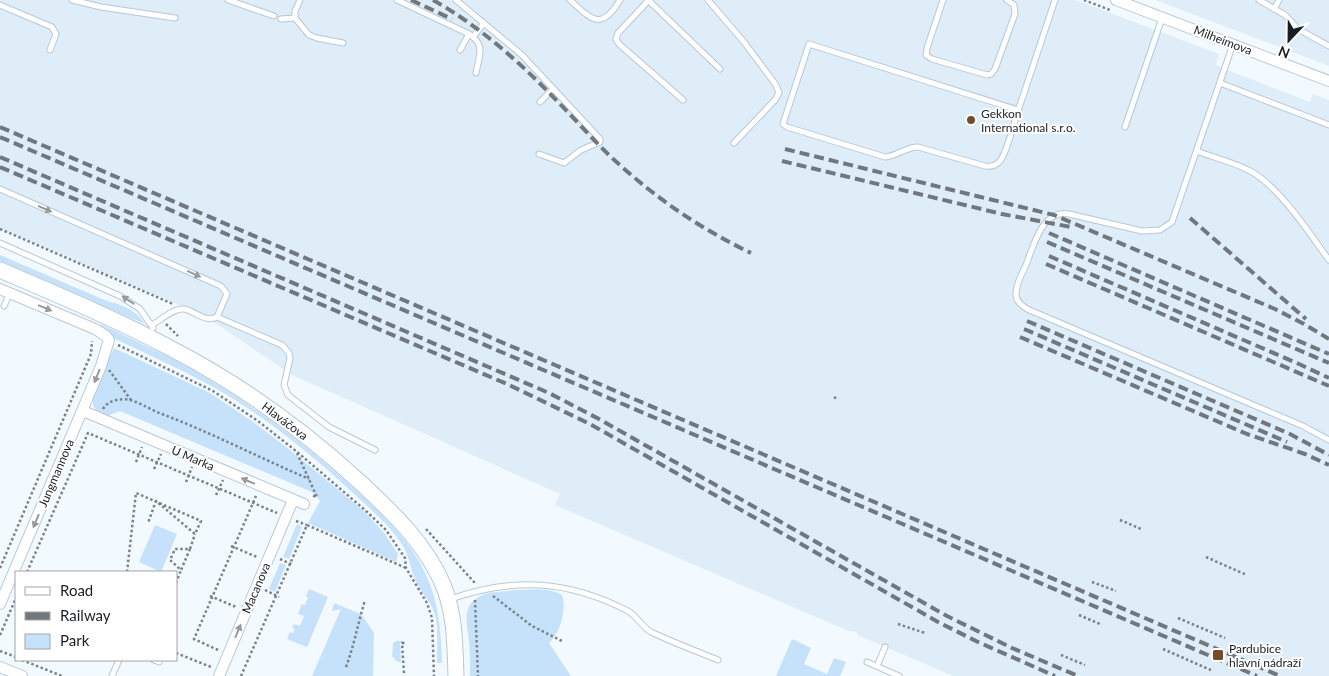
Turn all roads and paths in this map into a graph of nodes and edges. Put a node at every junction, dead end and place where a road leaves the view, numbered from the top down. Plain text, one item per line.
1 (72, 0) edge
2 (103, 0) edge
3 (228, 0) edge
4 (300, 0) edge
5 (397, 0) edge
6 (456, 0) edge
7 (570, 0) edge
8 (620, 0) edge
9 (648, 0) edge
10 (708, 0) edge
11 (943, 0) edge
12 (1007, 0) edge
13 (1055, 0) edge
14 (1116, 0) edge
15 (1259, 0) edge
16 (1279, 0) edge
17 (0, 5) edge
18 (101, 6) junction
19 (1274, 9) junction
20 (274, 16) dead end
21 (175, 18) dead end
22 (296, 18) junction
23 (1162, 18) junction
24 (281, 19) dead end
25 (484, 23) junction
26 (471, 36) junction
27 (343, 43) dead end
28 (1233, 44) junction
29 (1329, 46) edge
30 (50, 50) dead end
31 (460, 50) dead end
32 (720, 69) dead end
33 (476, 73) dead end
34 (1329, 81) edge
35 (1220, 83) junction
36 (553, 89) junction
37 (683, 100) dead end
38 (540, 102) dead end
39 (1018, 110) junction
40 (1329, 125) edge
41 (1125, 127) dead end
42 (734, 143) dead end
43 (1197, 151) junction
44 (539, 154) dead end
45 (0, 189) edge
46 (0, 229) edge
47 (0, 243) edge
48 (1329, 260) edge
49 (0, 270) edge
50 (0, 289) edge
51 (10, 293) junction
52 (4, 306) dead end
53 (183, 309) junction
54 (217, 317) junction
55 (152, 332) junction
56 (91, 334) dead end
57 (109, 340) junction
58 (102, 366) junction
59 (131, 400) junction
60 (83, 411) junction
61 (99, 418) junction
62 (146, 438) junction
63 (1329, 440) edge
64 (164, 446) junction
65 (375, 450) dead end
66 (296, 451) junction
67 (139, 454) junction
68 (195, 458) junction
69 (136, 462) dead end
70 (157, 462) junction
71 (154, 469) dead end
72 (226, 472) junction
73 (188, 476) junction
74 (309, 480) junction
75 (186, 482) dead end
76 (219, 489) junction
77 (216, 495) dead end
78 (293, 500) junction
79 (156, 501) junction
80 (253, 503) junction
81 (304, 504) joint
82 (286, 517) junction
83 (1120, 520) dead end
84 (148, 523) dead end
85 (421, 523) dead end
86 (306, 524) junction
87 (1141, 529) dead end
88 (195, 534) junction
89 (232, 547) junction
90 (190, 549) junction
91 (1206, 557) dead end
92 (269, 558) junction
93 (291, 564) junction
94 (0, 568) edge
95 (406, 568) junction
96 (181, 570) junction
97 (27, 571) edge
98 (127, 571) edge
99 (1248, 575) dead end
100 (178, 578) edge
101 (1092, 582) dead end
102 (257, 587) junction
103 (475, 591) junction
104 (1116, 592) dead end
105 (278, 596) junction
106 (211, 597) junction
107 (15, 600) edge
108 (365, 600) dead end
109 (448, 600) junction
110 (0, 604) edge
111 (246, 612) junction
112 (1079, 615) dead end
113 (1178, 618) dead end
114 (898, 624) dead end
115 (1102, 625) dead end
116 (925, 633) dead end
117 (0, 635) edge
118 (1225, 638) dead end
119 (564, 642) dead end
120 (405, 643) dead end
121 (885, 647) dead end
122 (1163, 649) dead end
123 (0, 650) edge
124 (219, 650) dead end
125 (178, 654) edge
126 (1061, 655) dead end
127 (15, 657) edge
128 (718, 660) dead end
129 (24, 661) edge
130 (118, 661) edge
131 (867, 662) dead end
132 (1086, 665) dead end
133 (877, 666) junction
134 (0, 667) edge
135 (212, 667) dead end
136 (346, 667) dead end
137 (1211, 670) dead end
138 (404, 673) dead end
139 (22, 676) edge
140 (62, 676) edge
141 (112, 676) edge
142 (219, 676) edge
143 (241, 676) edge
144 (434, 676) edge
145 (456, 676) edge
146 (478, 676) edge
147 (899, 676) edge

1 - 18 lane
2 - 18 lane
3 - 20 lane
4 - 22 lane
5 - 26 lane
6 - 25 lane
7 - 8 lane
9 - 32 lane
9 - 37 lane
10 - 42 lane
11 - 12 lane
13 - 39 lane
14 - 23 street, Milheimova
15 - 19 lane
16 - 19 lane
17 - 30 lane
18 - 21 lane
19 - 29 lane
22 - 24 lane
22 - 27 lane
23 - 28 street, Milheimova
23 - 41 lane
25 - 26 lane
25 - 36 lane
26 - 31 lane
26 - 33 lane
28 - 34 street, Milheimova
28 - 35 lane
35 - 40 lane
35 - 43 lane
36 - 38 lane
36 - 44 lane
39 - 39 lane
43 - 48 lane
43 - 63 lane
45 -> 54 lane
46 - 53 path
55 -> 47 lane
49 - 55 main road, Hlaváčova
50 - 51 street
51 - 52 lane
51 -> 57 street
53 - 54 lane
53 - 55 lane
54 - 65 lane
55 - 109 main road, Hlaváčova
56 - 94 path
57 - 58 street, Jungmannova
57 - 66 path
58 - 59 path
58 -> 60 street, Jungmannova
59 - 61 path
59 - 74 path
60 - 61 street, U Marka
60 -> 110 street, Jungmannova
61 - 62 street, U Marka
62 - 64 street, U Marka
62 - 67 path
64 - 68 street, U Marka
64 - 70 path
66 - 74 path
66 - 95 path
67 - 69 path
67 - 70 path
67 - 97 path
68 - 72 street, U Marka
68 - 73 path
70 - 71 path
70 - 73 path
72 - 76 path
78 -> 72 street, U Marka
73 - 75 path
73 - 76 path
74 - 81 path
76 - 77 path
76 - 80 path
78 - 81 street, U Marka
78 - 82 street, Macanova
79 - 84 path
79 - 88 path
79 - 88 path
79 - 98 path
80 - 82 path
80 - 89 path
82 - 86 path
82 - 92 street, Macanova
83 - 87 path
85 - 103 path
86 - 93 path
86 - 95 path
88 - 90 path
89 - 92 path
89 - 106 path
90 - 96 path
90 - 96 path
91 - 99 path
92 - 93 path
92 - 102 street, Macanova
93 - 105 path
95 - 144 path
96 - 100 path
101 - 104 path
102 - 105 path
102 - 111 street, Macanova
103 - 109 lane
103 - 119 path
103 - 128 lane
103 - 146 path
105 - 143 path
106 - 111 path
106 - 124 path
107 - 117 path
108 - 136 path
109 - 145 main road, Hlaváčova
142 -> 111 street, Macanova
112 - 115 path
113 - 118 path
114 - 116 path
120 - 138 path
121 - 133 lane
122 - 137 path
123 - 127 path
125 - 135 path
126 - 132 path
129 - 140 path
130 - 141 lane
131 - 133 lane
133 - 147 lane
134 - 139 street

